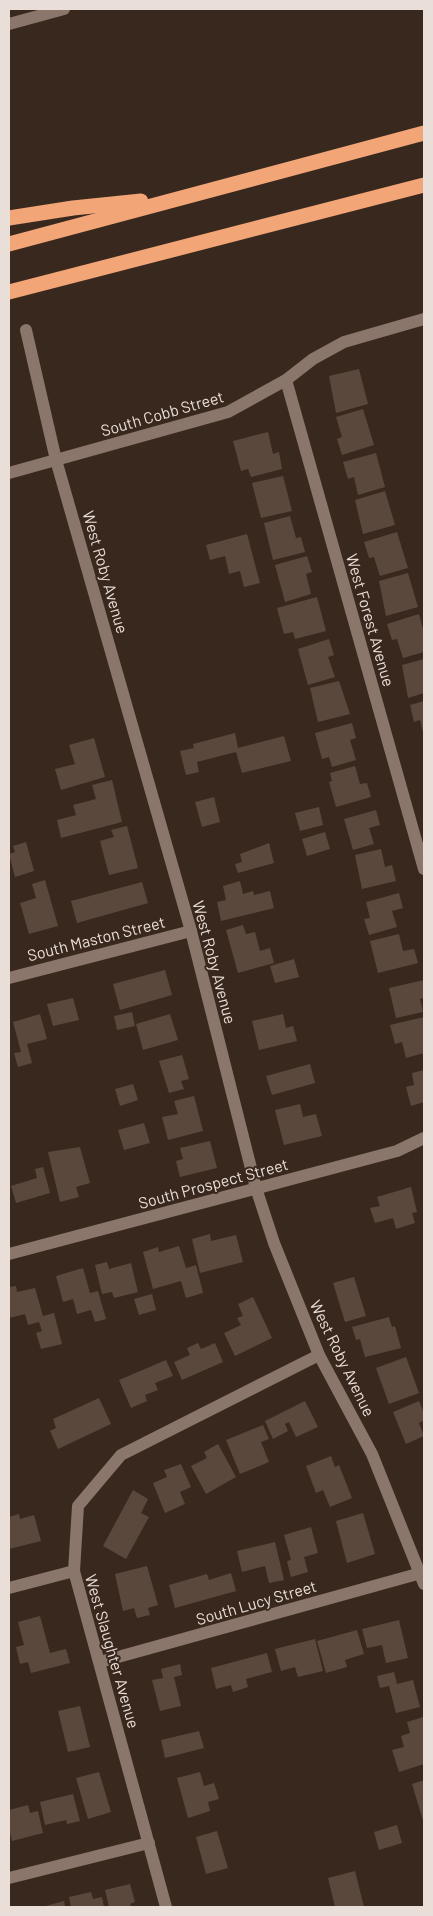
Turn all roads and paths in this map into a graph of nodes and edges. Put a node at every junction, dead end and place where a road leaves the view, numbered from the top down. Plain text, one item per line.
1 (64, 9) edge
2 (9, 24) edge
3 (424, 133) edge
4 (424, 185) edge
5 (190, 196) junction
6 (9, 218) edge
7 (9, 244) edge
8 (9, 292) edge
9 (424, 319) edge
10 (26, 330) dead end
11 (286, 380) junction
12 (56, 460) junction
13 (9, 473) edge
14 (424, 869) edge
15 (191, 930) junction
16 (9, 978) edge
17 (424, 1138) edge
18 (256, 1188) junction
19 (9, 1254) edge
20 (319, 1355) junction
21 (74, 1571) junction
22 (423, 1578) edge
23 (9, 1588) edge
24 (100, 1662) junction
25 (149, 1843) junction
26 (9, 1878) edge
27 (166, 1907) edge

1 - 2 street
3 - 5 highway
4 - 8 highway
5 - 6 highway
5 - 7 highway
9 - 11 street, South Cobb Street
10 - 12 street, West Roby Avenue
11 - 12 street, South Cobb Street
11 - 14 street, West Forest Avenue
12 - 13 street, South Cobb Street
12 - 15 street, West Roby Avenue
15 - 16 street, South Maston Street
15 - 18 street, West Roby Avenue
17 - 18 street, South Prospect Street
18 - 19 street, South Prospect Street
18 - 20 street, West Roby Avenue
20 - 21 street, West Slaughter Avenue
20 - 22 street, West Roby Avenue
21 - 23 street
21 - 24 street, West Slaughter Avenue
22 - 24 street, South Lucy Street
24 - 25 street, West Slaughter Avenue
25 - 26 street
25 - 27 street, West Slaughter Avenue

